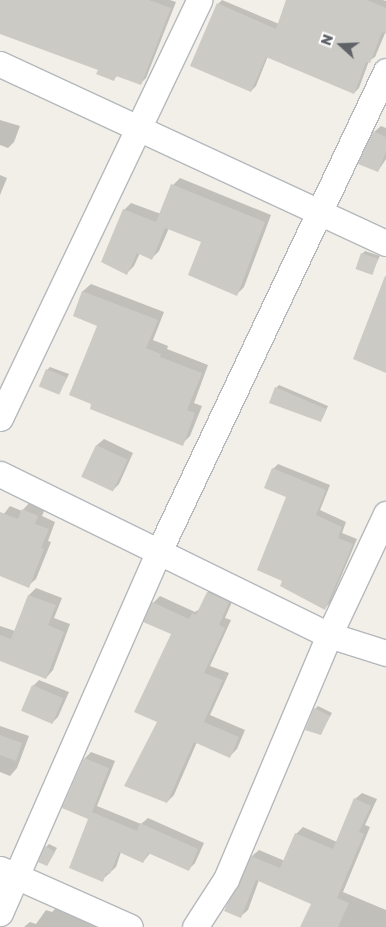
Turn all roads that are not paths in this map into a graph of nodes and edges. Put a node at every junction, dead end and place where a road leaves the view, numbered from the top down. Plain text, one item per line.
1 (199, 0) edge
2 (0, 64) edge
3 (386, 71) edge
4 (138, 128) junction
5 (320, 213) junction
6 (386, 244) edge
7 (0, 418) edge
8 (0, 474) edge
9 (386, 514) edge
10 (159, 551) junction
11 (329, 635) junction
12 (386, 653) edge
13 (9, 874) edge
14 (0, 914) edge
15 (130, 927) edge
16 (195, 927) edge

1 - 4 street
2 - 4 street
3 - 5 street
4 - 5 street
4 - 7 street
5 - 6 street
5 - 10 street
8 - 10 street
9 - 11 street
10 - 11 street
10 - 13 street
11 - 12 street
11 - 16 street
13 - 14 street
13 - 15 street

